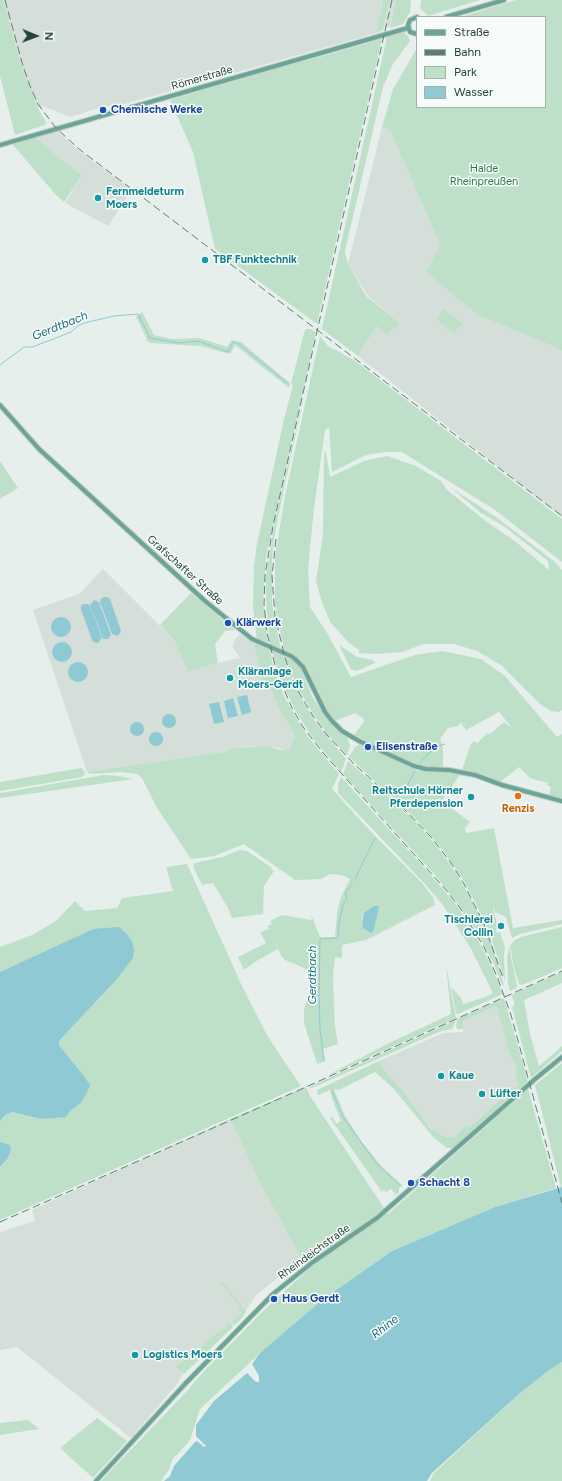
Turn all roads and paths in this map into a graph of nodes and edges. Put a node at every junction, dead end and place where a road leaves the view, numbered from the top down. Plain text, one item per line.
1 (504, 0) edge
2 (449, 16) edge
3 (416, 17) edge
4 (408, 28) junction
5 (416, 34) edge
6 (0, 145) edge
7 (0, 405) edge
8 (562, 801) edge
9 (562, 1057) edge
10 (96, 1481) edge

1 - 2 main road
3 - 4 main road
4 - 5 main road
4 - 6 main road, Römerstraße
7 - 8 main road, Grafschafter Straße
9 - 10 main road, Rheindeichstraße

